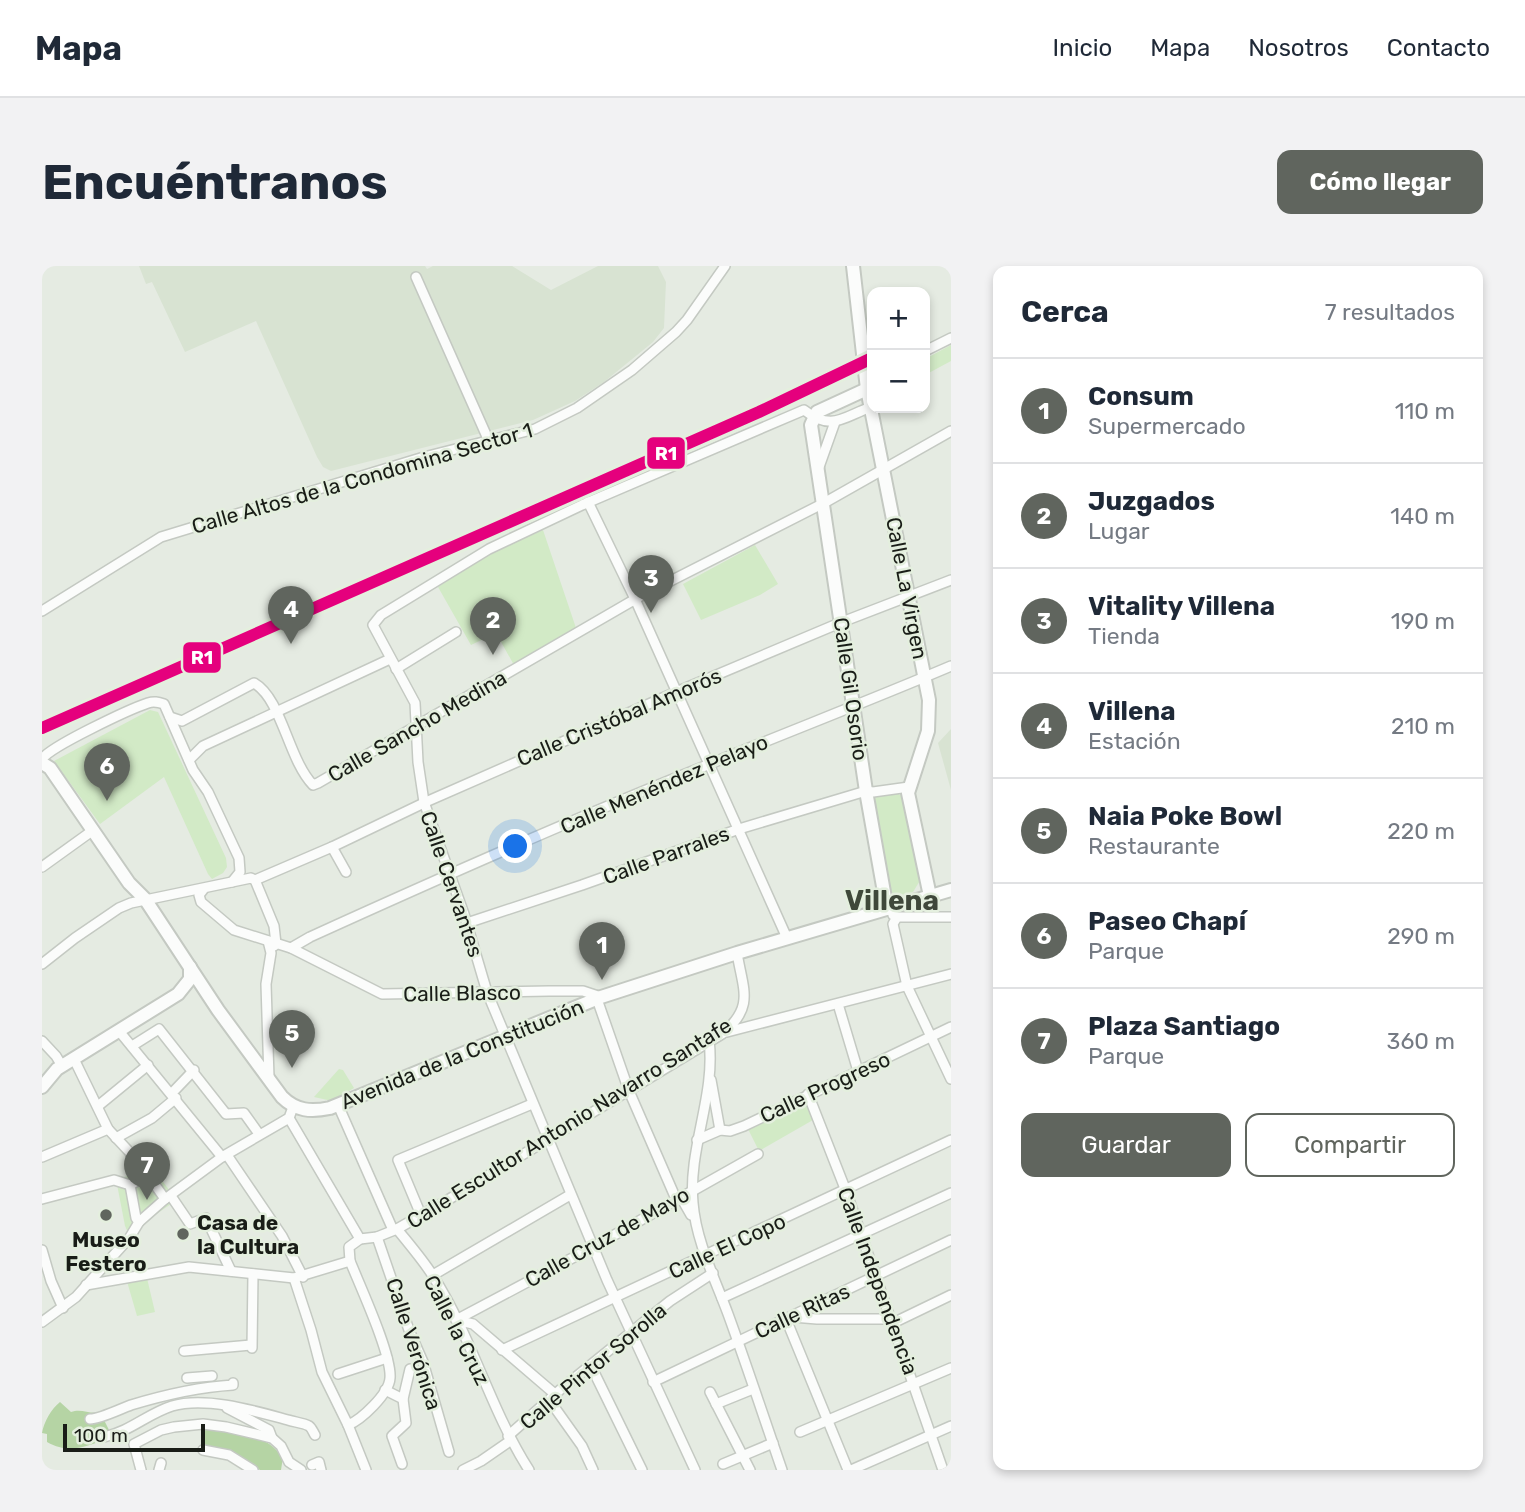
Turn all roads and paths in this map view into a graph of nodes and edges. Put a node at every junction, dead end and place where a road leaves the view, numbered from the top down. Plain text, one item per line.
1 (725, 266) edge
2 (853, 266) edge
3 (416, 278) dead end
4 (951, 338) edge
5 (927, 350) edge
6 (867, 367) edge
7 (867, 382) edge
8 (867, 409) edge
9 (872, 413) edge
10 (813, 421) junction
11 (835, 422) junction
12 (951, 431) edge
13 (488, 439) junction
14 (819, 468) junction
15 (884, 469) junction
16 (589, 502) junction
17 (824, 503) junction
18 (951, 580) edge
19 (909, 595) junction
20 (635, 599) junction
21 (42, 611) edge
22 (842, 622) junction
23 (456, 632) dead end
24 (390, 659) junction
25 (951, 666) edge
26 (396, 669) junction
27 (924, 679) junction
28 (676, 692) junction
29 (854, 706) junction
30 (169, 713) junction
31 (277, 713) junction
32 (416, 727) junction
33 (189, 760) junction
34 (42, 761) edge
35 (708, 764) junction
36 (909, 787) junction
37 (866, 791) junction
38 (424, 802) junction
39 (739, 829) junction
40 (92, 831) junction
41 (332, 848) junction
42 (42, 867) edge
43 (346, 872) dead end
44 (450, 873) junction
45 (255, 880) junction
46 (230, 883) junction
47 (203, 890) junction
48 (951, 890) edge
49 (930, 896) junction
50 (153, 902) junction
51 (892, 913) junction
52 (951, 917) edge
53 (467, 923) junction
54 (787, 938) junction
55 (272, 946) junction
56 (291, 948) junction
57 (737, 953) junction
58 (42, 964) edge
59 (194, 972) junction
60 (951, 974) edge
61 (907, 986) junction
62 (487, 992) junction
63 (178, 994) junction
64 (599, 998) junction
65 (838, 1004) junction
66 (218, 1010) junction
67 (951, 1027) edge
68 (119, 1031) junction
69 (722, 1034) junction
70 (506, 1037) junction
71 (931, 1037) junction
72 (709, 1040) junction
73 (42, 1041) edge
74 (132, 1046) junction
75 (257, 1047) junction
76 (74, 1059) junction
77 (148, 1065) junction
78 (62, 1066) junction
79 (194, 1070) junction
80 (858, 1071) junction
81 (710, 1076) junction
82 (269, 1079) junction
83 (951, 1079) edge
84 (42, 1087) edge
85 (629, 1091) junction
86 (808, 1094) junction
87 (174, 1096) junction
88 (532, 1104) junction
89 (338, 1105) junction
90 (98, 1106) junction
91 (291, 1112) junction
92 (108, 1129) junction
93 (720, 1130) junction
94 (259, 1134) junction
95 (116, 1138) junction
96 (548, 1139) junction
97 (697, 1140) junction
98 (951, 1140) edge
99 (758, 1154) dead end
100 (224, 1156) junction
101 (42, 1157) edge
102 (148, 1175) junction
103 (130, 1185) junction
104 (692, 1190) junction
105 (846, 1191) junction
106 (951, 1193) edge
107 (570, 1195) junction
108 (168, 1197) junction
109 (42, 1199) edge
110 (676, 1199) junction
111 (421, 1215) junction
112 (139, 1222) junction
113 (697, 1228) junction
114 (395, 1229) junction
115 (860, 1233) junction
116 (377, 1237) junction
117 (358, 1240) junction
118 (951, 1240) edge
119 (593, 1247) junction
120 (42, 1250) edge
121 (706, 1254) junction
122 (351, 1261) junction
123 (230, 1271) junction
124 (713, 1273) junction
125 (253, 1274) junction
126 (433, 1275) junction
127 (876, 1276) junction
128 (298, 1278) junction
129 (86, 1285) junction
130 (951, 1295) edge
131 (615, 1298) junction
132 (722, 1298) junction
133 (63, 1308) junction
134 (790, 1318) junction
135 (456, 1320) junction
136 (892, 1321) junction
137 (42, 1322) edge
138 (630, 1334) junction
139 (738, 1341) junction
140 (502, 1350) junction
141 (184, 1351) dead end
142 (387, 1358) junction
143 (591, 1366) junction
144 (951, 1368) edge
145 (410, 1369) dead end
146 (338, 1374) dead end
147 (212, 1376) dead end
148 (187, 1378) dead end
149 (653, 1382) junction
150 (233, 1383) dead end
151 (914, 1383) junction
152 (753, 1389) junction
153 (385, 1390) junction
154 (710, 1392) dead end
155 (553, 1398) junction
156 (403, 1399) junction
157 (222, 1405) junction
158 (716, 1405) junction
159 (90, 1419) dead end
160 (828, 1420) junction
161 (348, 1425) junction
162 (951, 1426) edge
163 (800, 1432) dead end
164 (931, 1434) junction
165 (315, 1435) dead end
166 (104, 1437) dead end
167 (272, 1438) junction
168 (509, 1439) junction
169 (773, 1443) junction
170 (203, 1450) dead end
171 (449, 1452) dead end
172 (742, 1455) junction
173 (402, 1464) dead end
174 (723, 1464) dead end
175 (288, 1466) edge
176 (301, 1469) edge
177 (141, 1470) edge
178 (253, 1470) edge
179 (366, 1470) edge
180 (463, 1470) edge
181 (529, 1470) edge
182 (593, 1470) edge
183 (642, 1470) edge
184 (695, 1470) edge
185 (750, 1470) edge
186 (782, 1470) edge
187 (850, 1470) edge
188 (943, 1470) edge

1 - 13 street, Calle Altos de la Condomina Sector 1
2 - 6 street, Calle La Virgen
3 - 13 street
4 - 5 street
7 - 10 street
8 - 11 street
9 - 15 street, Calle La Virgen
10 - 11 street
10 - 14 street, Calle Gil Osorio
10 - 16 street
11 - 14 street, Calle Gil Osorio
12 - 15 street, Calle Sancho Medina
13 - 21 street, Calle Altos de la Condomina Sector 1
14 - 17 street, Calle Gil Osorio
15 - 17 street, Calle Sancho Medina
15 - 19 street, Calle La Virgen
16 - 20 street
16 - 24 street, Calle Cervantes
17 - 20 street, Calle Sancho Medina
17 - 22 street, Calle Gil Osorio
18 - 19 street, Calle Cristóbal Amorós
19 - 22 street, Calle Cristóbal Amorós
19 - 27 street, Calle La Virgen
20 - 28 street
20 - 32 street, Calle Sancho Medina
22 - 28 street, Calle Cristóbal Amorós
22 - 29 street, Calle Gil Osorio
23 - 26 street
24 - 26 street, Calle Cervantes
24 - 31 street
25 - 27 street, Calle Menéndez Pelayo
26 - 32 street, Calle Cervantes
27 - 29 street, Calle Menéndez Pelayo
27 - 36 street, Calle La Virgen
28 - 35 street
28 - 38 street, Calle Cristóbal Amorós
29 - 35 street, Calle Menéndez Pelayo
29 - 37 street, Calle Gil Osorio
30 - 31 street
30 - 33 street
30 - 34 street
31 - 32 street, Calle Sancho Medina
31 - 33 street
32 - 38 street, Calle Cervantes
33 - 46 street
34 - 40 street
35 - 39 street
35 - 44 street, Calle Menéndez Pelayo
36 - 37 street, Calle Parrales
36 - 49 street
37 - 39 street, Calle Parrales
37 - 51 street, Calle Gil Osorio
38 - 41 street, Calle Cristóbal Amorós
38 - 44 street, Calle Cervantes
39 - 53 street, Calle Parrales
39 - 54 street
40 - 42 street
40 - 50 street
41 - 43 street
41 - 45 street, Calle Cristóbal Amorós
44 - 53 street, Calle Cervantes
44 - 56 street, Calle Menéndez Pelayo
45 - 46 street, Calle Cristóbal Amorós
45 - 55 street
46 - 47 street, Calle Cristóbal Amorós
47 - 50 street, Calle Cristóbal Amorós
47 - 55 street, Calle Blasco
48 - 49 street, Avenida de la Constitución
49 - 51 street, Avenida de la Constitución
50 - 58 street, Calle Cristóbal Amorós
50 - 59 street
51 - 52 street
51 - 54 street, Avenida de la Constitución
51 - 61 street
53 - 62 street, Calle Cervantes
54 - 57 street, Avenida de la Constitución
55 - 56 street, Calle Blasco
55 - 75 street
56 - 62 street, Calle Blasco
57 - 64 street, Avenida de la Constitución
57 - 69 street, Calle Escultor Antonio Navarro Santafe
59 - 63 street
59 - 66 street
60 - 61 street
61 - 65 street
61 - 71 street
62 - 64 street, Calle Blasco
62 - 70 street, Calle Cervantes
63 - 66 street
63 - 68 street
64 - 70 street, Avenida de la Constitución
64 - 85 street
65 - 69 street
65 - 80 street
66 - 75 street
67 - 71 street, Calle Progreso
68 - 74 street
68 - 76 street
69 - 72 street, Calle Escultor Antonio Navarro Santafe
70 - 88 street, Calle Cervantes
70 - 89 street, Avenida de la Constitución
71 - 80 street, Calle Progreso
71 - 83 street
72 - 81 street
72 - 85 street, Calle Escultor Antonio Navarro Santafe
73 - 78 street
74 - 77 street
74 - 79 street
75 - 82 street
75 - 82 street
76 - 78 street
76 - 90 street
77 - 87 street
77 - 90 street
78 - 84 street
79 - 87 street
79 - 94 street
80 - 86 street, Calle Progreso
81 - 93 street
81 - 97 street
82 - 91 street
85 - 96 street, Calle Escultor Antonio Navarro Santafe
85 - 110 street
86 - 93 street, Calle Progreso
86 - 105 street, Calle Independencia
87 - 95 street
87 - 100 street
88 - 96 street, Calle Cervantes
88 - 111 street
89 - 91 street, Avenida de la Constitución
89 - 114 street, Calle la Cruz
90 - 92 street
91 - 94 street
91 - 117 street
92 - 95 street
92 - 101 street
93 - 97 street, Calle Progreso
94 - 100 street
95 - 102 street
96 - 107 street, Calle Cervantes
96 - 111 street, Calle Escultor Antonio Navarro Santafe
97 - 104 street
98 - 105 street, Calle El Copo
99 - 104 street, Calle Cruz de Mayo
100 - 108 street
100 - 128 street
102 - 103 street
102 - 108 street
103 - 109 street
103 - 112 street
104 - 110 street, Calle Cruz de Mayo
104 - 113 street
105 - 115 street, Calle Independencia
105 - 121 street, Calle El Copo
106 - 115 street
107 - 119 street, Calle Cervantes
107 - 126 street
108 - 112 street
108 - 123 street
110 - 113 street
110 - 119 street, Calle Cruz de Mayo
111 - 114 street, Calle Escultor Antonio Navarro Santafe
112 - 129 street
113 - 121 street
114 - 116 street, Calle Escultor Antonio Navarro Santafe
114 - 126 street, Calle la Cruz
115 - 127 street, Calle Independencia
115 - 132 street
116 - 117 street, Calle Escultor Antonio Navarro Santafe
116 - 171 street, Calle Verónica
117 - 122 street
118 - 127 street, Calle Ritas
119 - 131 street, Calle Cervantes
119 - 135 street, Calle Cruz de Mayo
120 - 133 street
121 - 124 street
121 - 131 street, Calle El Copo
122 - 128 street
122 - 142 street
123 - 125 street
123 - 129 street
124 - 132 street
124 - 138 street, Calle Pintor Sorolla
125 - 128 street
125 - 141 street
126 - 135 street, Calle la Cruz
127 - 134 street, Calle Ritas
127 - 136 street, Calle Independencia
128 - 161 street
129 - 133 street
130 - 136 street
131 - 138 street, Calle Cervantes
131 - 140 street, Calle El Copo
132 - 139 street
133 - 137 street
134 - 136 street
134 - 139 street, Calle Ritas
134 - 160 street
135 - 140 street
135 - 168 street, Calle la Cruz
136 - 151 street, Calle Independencia
138 - 143 street, Calle Pintor Sorolla
138 - 149 street, Calle Cervantes
139 - 149 street, Calle Ritas
139 - 152 street
140 - 155 street
142 - 146 street
142 - 153 street
143 - 155 street, Calle Pintor Sorolla
143 - 183 street
144 - 151 street
145 - 156 street
147 - 148 street
149 - 184 street, Calle Cervantes
150 - 159 street
151 - 160 street
151 - 164 street, Calle Independencia
152 - 158 street
152 - 169 street
153 - 156 street
153 - 161 street
154 - 158 street
155 - 168 street, Calle Pintor Sorolla
155 - 182 street
156 - 173 street
157 - 165 street
157 - 166 street
157 - 167 street
158 - 172 street
160 - 163 street
160 - 187 street
161 - 179 street
162 - 164 street
164 - 187 street
164 - 188 street, Calle Independencia
167 - 175 street
167 - 177 street
168 - 180 street, Calle Pintor Sorolla
168 - 181 street, Calle la Cruz
169 - 172 street
169 - 186 street
170 - 178 street
172 - 174 street
172 - 185 street
175 - 176 street

